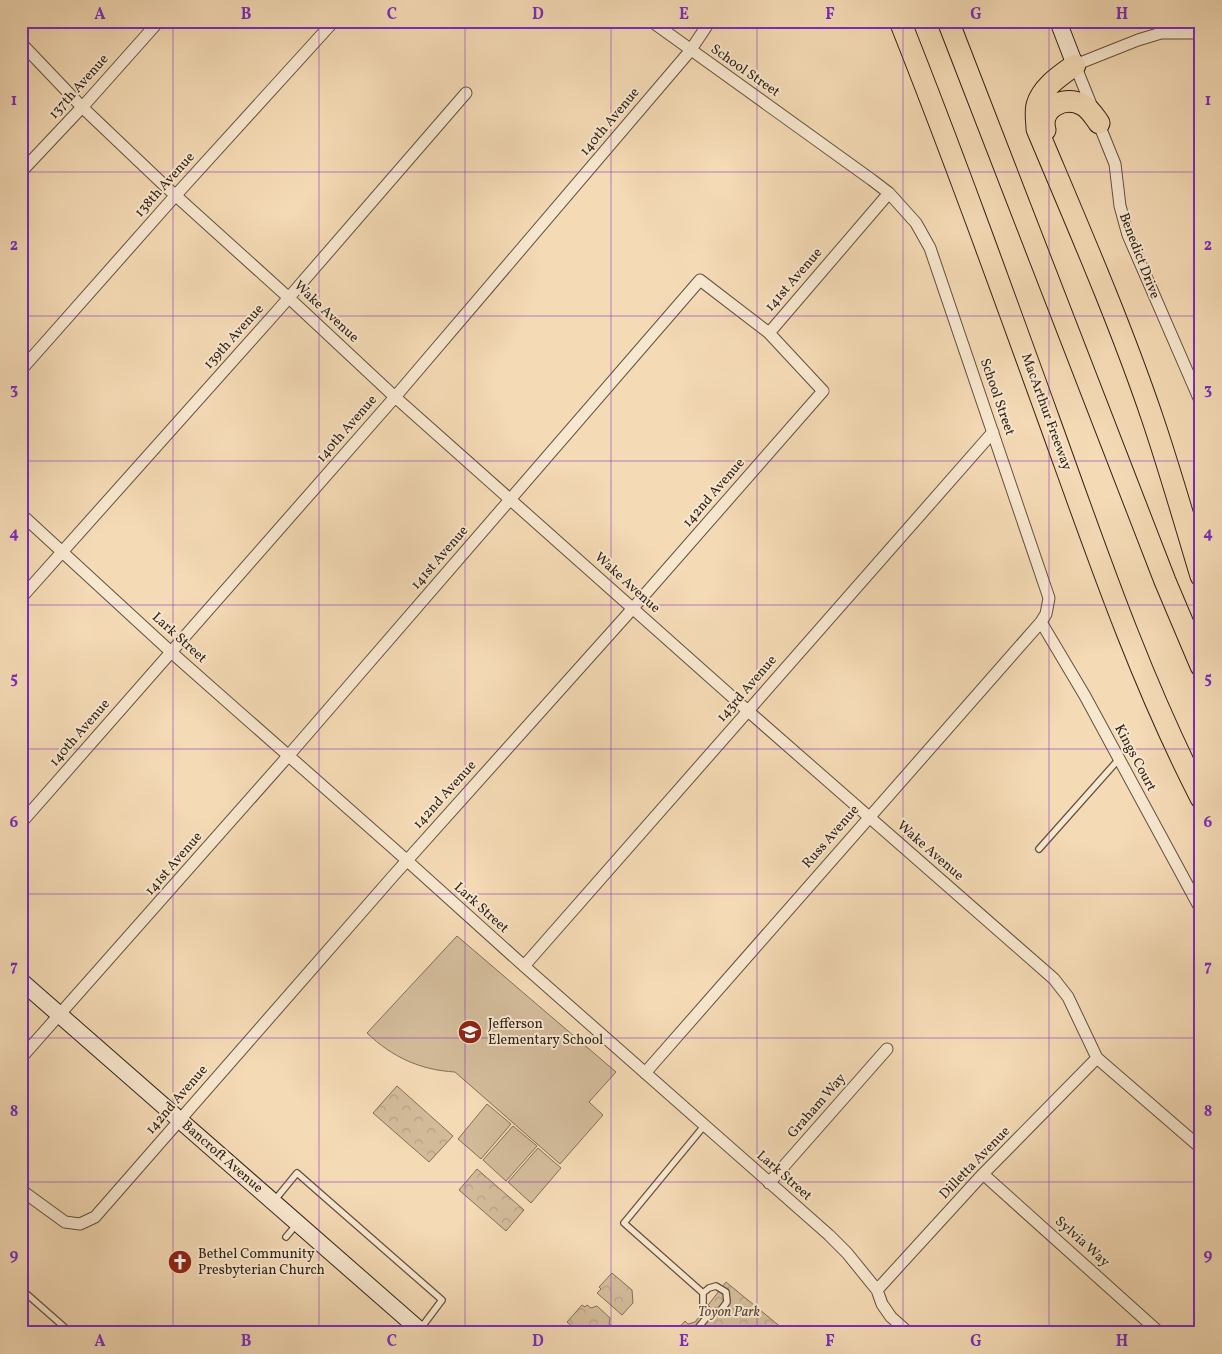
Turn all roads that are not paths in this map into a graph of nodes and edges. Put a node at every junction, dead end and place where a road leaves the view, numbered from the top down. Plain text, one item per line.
1 (159, 21) edge
2 (334, 21) edge
3 (650, 21) edge
4 (710, 21) edge
5 (900, 21) edge
6 (948, 21) edge
7 (1058, 21) edge
8 (1201, 33) edge
9 (21, 44) edge
10 (690, 51) junction
11 (1075, 65) junction
12 (466, 93) dead end
13 (82, 107) junction
14 (1099, 122) junction
15 (21, 172) edge
16 (888, 193) junction
17 (175, 196) junction
18 (1067, 200) junction
19 (289, 298) junction
20 (768, 333) junction
21 (21, 370) edge
22 (395, 397) junction
23 (1201, 403) edge
24 (993, 432) junction
25 (511, 499) junction
26 (21, 514) edge
27 (63, 551) junction
28 (1201, 576) edge
29 (21, 598) edge
30 (633, 608) junction
31 (1041, 622) junction
32 (171, 652) junction
33 (1201, 666) edge
34 (748, 711) junction
35 (289, 755) junction
36 (1119, 758) junction
37 (1201, 798) edge
38 (869, 817) junction
39 (21, 823) edge
40 (1039, 849) dead end
41 (407, 860) junction
42 (1201, 910) edge
43 (524, 966) junction
44 (21, 982) edge
45 (60, 1016) junction
46 (886, 1049) dead end
47 (21, 1058) edge
48 (1097, 1058) junction
49 (645, 1073) junction
50 (179, 1120) junction
51 (704, 1126) junction
52 (1201, 1148) edge
53 (983, 1174) junction
54 (769, 1183) junction
55 (21, 1190) edge
56 (273, 1202) junction
57 (298, 1223) junction
58 (286, 1236) dead end
59 (21, 1289) edge
60 (877, 1290) junction
61 (703, 1293) junction
62 (710, 1313) junction
63 (421, 1331) edge
64 (71, 1333) edge
65 (694, 1333) edge
66 (908, 1333) edge
67 (1160, 1333) edge

1 - 13 street, 137th Avenue
2 - 17 street, 138th Avenue
3 - 10 street, School Street
4 - 10 street, 140th Avenue
5 - 37 highway, MacArthur Freeway
6 - 33 highway
7 - 11 main road, Benedict Drive
8 - 11 street
9 - 13 street, Wake Avenue
10 - 16 street, School Street
10 - 22 street, 140th Avenue
11 - 14 street, Benedict Drive
11 - 18 highway
12 - 19 street, 139th Avenue
13 - 15 street, 137th Avenue
13 - 17 street, Wake Avenue
14 - 18 highway
14 - 23 street, Benedict Drive
16 - 20 street, 141st Avenue
16 - 24 street, School Street
17 - 19 street, Wake Avenue
17 - 21 street, 138th Avenue
18 - 28 highway
19 - 22 street, Wake Avenue
19 - 27 street, 139th Avenue
20 - 25 street, 141st Avenue
20 - 30 street, 142nd Avenue
22 - 25 street, Wake Avenue
22 - 32 street, 140th Avenue
24 - 31 street, School Street
24 - 34 street, 143rd Avenue
25 - 30 street, Wake Avenue
25 - 35 street, 141st Avenue
26 - 27 street, Lark Street
27 - 29 street, 139th Avenue
27 - 32 street, Lark Street
30 - 34 street, Wake Avenue
30 - 41 street, 142nd Avenue
31 - 36 street, Kings Court
31 - 38 street, Russ Avenue
32 - 35 street, Lark Street
32 - 39 street, 140th Avenue
34 - 38 street, Wake Avenue
34 - 43 street, 143rd Avenue
35 - 41 street, Lark Street
35 - 45 street, 141st Avenue
36 - 40 lane
36 - 42 street, Kings Court
38 - 48 street, Wake Avenue
38 - 49 street, Russ Avenue
41 - 43 street, Lark Street
41 - 50 street, 142nd Avenue
43 - 49 street, Lark Street
44 - 45 main road, Bancroft Avenue
45 - 47 street, 141st Avenue
45 - 50 main road, Bancroft Avenue
46 - 54 street, Graham Way
48 - 52 street, Wake Avenue
48 - 53 street, Dilletta Avenue
49 - 51 street, Lark Street
50 - 55 street, 142nd Avenue
50 - 56 main road, Bancroft Avenue
51 - 54 street, Lark Street
51 - 61 lane
53 - 60 street, Dilletta Avenue
53 - 67 street, Sylvia Way
54 - 60 street, Lark Street
56 - 57 main road, Bancroft Avenue
56 - 63 lane
57 - 58 lane
57 - 63 main road, Bancroft Avenue
59 - 64 lane
60 - 66 street, Lark Street
61 - 62 lane
61 - 62 lane
62 - 65 lane

